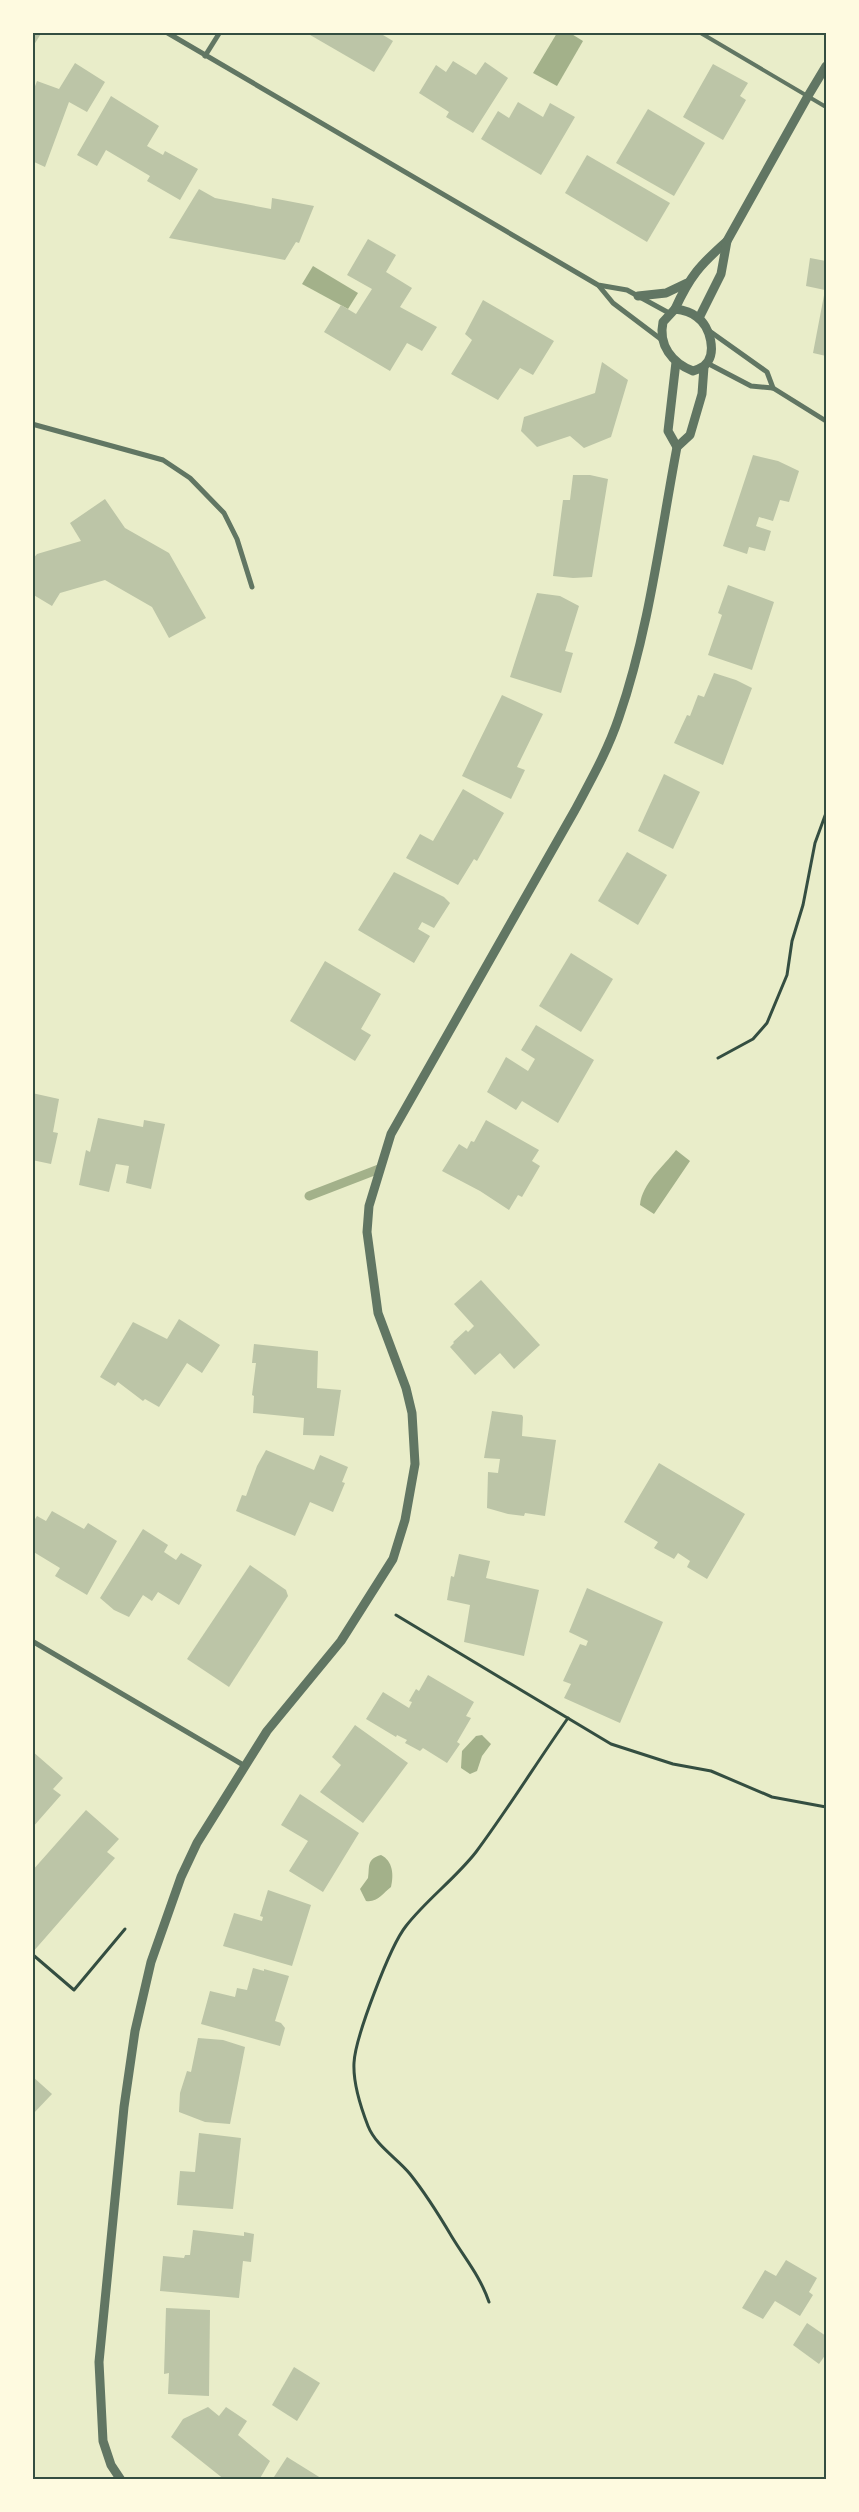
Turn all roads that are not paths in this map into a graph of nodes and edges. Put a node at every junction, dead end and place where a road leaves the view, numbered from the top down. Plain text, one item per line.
1 (166, 32) edge
2 (220, 32) edge
3 (699, 32) edge
4 (205, 56) junction
5 (826, 66) edge
6 (808, 96) junction
7 (826, 107) edge
8 (727, 241) junction
9 (686, 283) junction
10 (598, 285) junction
11 (638, 296) junction
12 (672, 311) junction
13 (699, 318) junction
14 (705, 327) junction
15 (662, 340) junction
16 (676, 362) junction
17 (705, 365) junction
18 (773, 388) junction
19 (826, 421) edge
20 (32, 424) edge
21 (677, 447) junction
22 (252, 587) dead end
23 (32, 1641) edge
24 (245, 1766) junction
25 (121, 2480) edge

1 - 4 street
2 - 4 street
3 - 6 lane
4 - 10 street
5 - 6 street
6 - 7 lane
6 - 8 street
8 - 9 street
8 - 13 street
9 - 11 street
9 - 12 street
10 - 11 street
10 - 15 street
11 - 12 street
12 - 13 street
12 - 15 street
13 - 14 street
14 - 17 street
14 - 18 street
15 - 16 street
16 - 17 street
16 - 21 street
17 - 18 street
17 - 21 street
18 - 19 street
20 - 22 street
21 - 24 street
23 - 24 street
24 - 25 street

